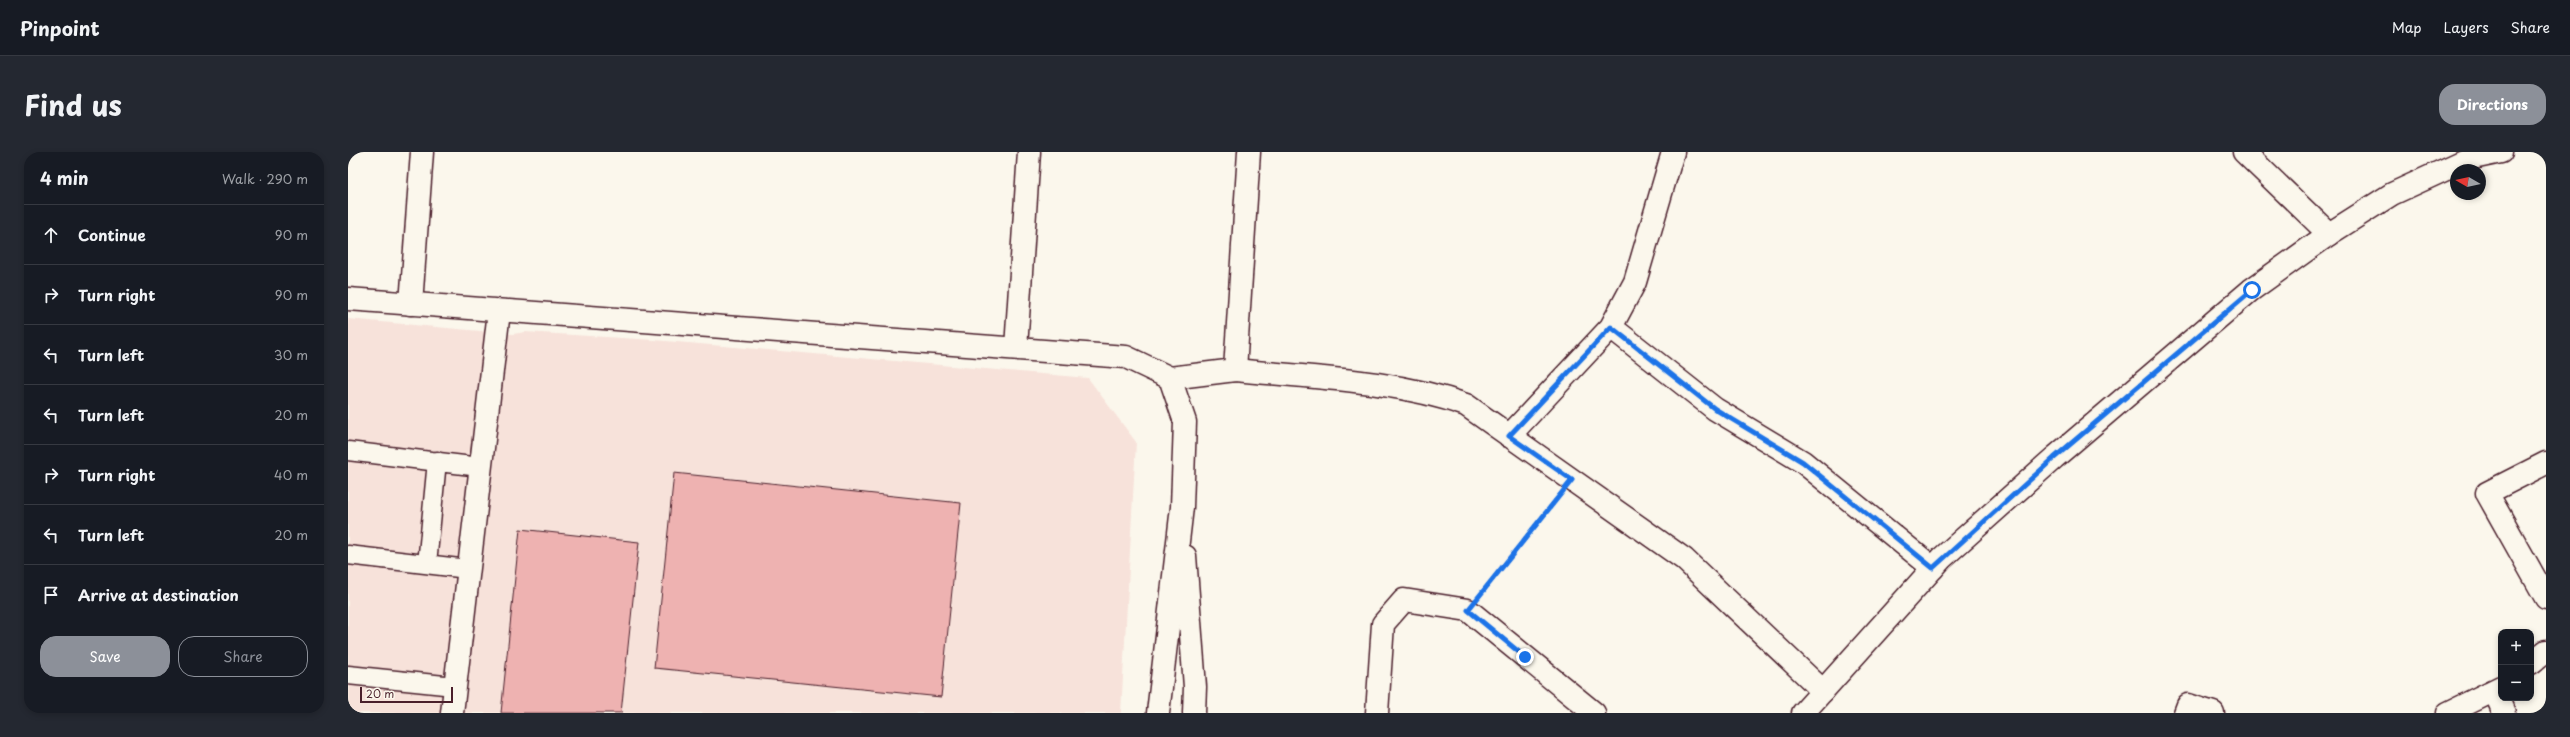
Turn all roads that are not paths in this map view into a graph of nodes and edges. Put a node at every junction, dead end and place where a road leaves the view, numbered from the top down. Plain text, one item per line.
1 (422, 152) edge
2 (1029, 152) edge
3 (1249, 152) edge
4 (1673, 152) edge
5 (2244, 152) edge
6 (2501, 152) edge
7 (2330, 234) junction
8 (348, 299) edge
9 (411, 304) junction
10 (499, 311) junction
11 (1611, 327) junction
12 (1016, 348) junction
13 (1235, 370) junction
14 (1170, 378) junction
15 (1509, 436) junction
16 (348, 451) edge
17 (437, 462) junction
18 (2546, 463) edge
19 (480, 467) junction
20 (1182, 507) junction
21 (348, 555) edge
22 (427, 564) junction
23 (1933, 568) junction
24 (468, 569) junction
25 (2546, 598) edge
26 (2546, 651) edge
27 (2534, 661) edge
28 (348, 675) edge
29 (454, 686) junction
30 (2498, 689) edge
31 (1823, 691) junction
32 (2501, 701) edge
33 (452, 713) edge
34 (1158, 713) edge
35 (1194, 713) edge
36 (1377, 713) edge
37 (1594, 713) edge
38 (1803, 713) edge
39 (2185, 713) edge
40 (2213, 713) edge
41 (2448, 713) edge
42 (2504, 713) edge

1 - 9 street
2 - 12 street
3 - 13 street
4 - 11 street
5 - 7 street
6 - 7 street
7 - 23 street
8 - 9 street
9 - 10 street
10 - 12 street
10 - 19 street
11 - 15 street
11 - 23 street
12 - 14 street
13 - 14 street
13 - 15 street
14 - 20 street
15 - 31 street
16 - 17 lane
17 - 19 lane
17 - 22 lane
18 - 25 street
19 - 24 street
20 - 34 street
20 - 35 street
21 - 22 lane
22 - 24 lane
23 - 31 street
24 - 29 street
26 - 27 street
28 - 29 lane
29 - 33 street
30 - 41 street
31 - 38 street
32 - 42 street
36 - 37 street
39 - 40 street

